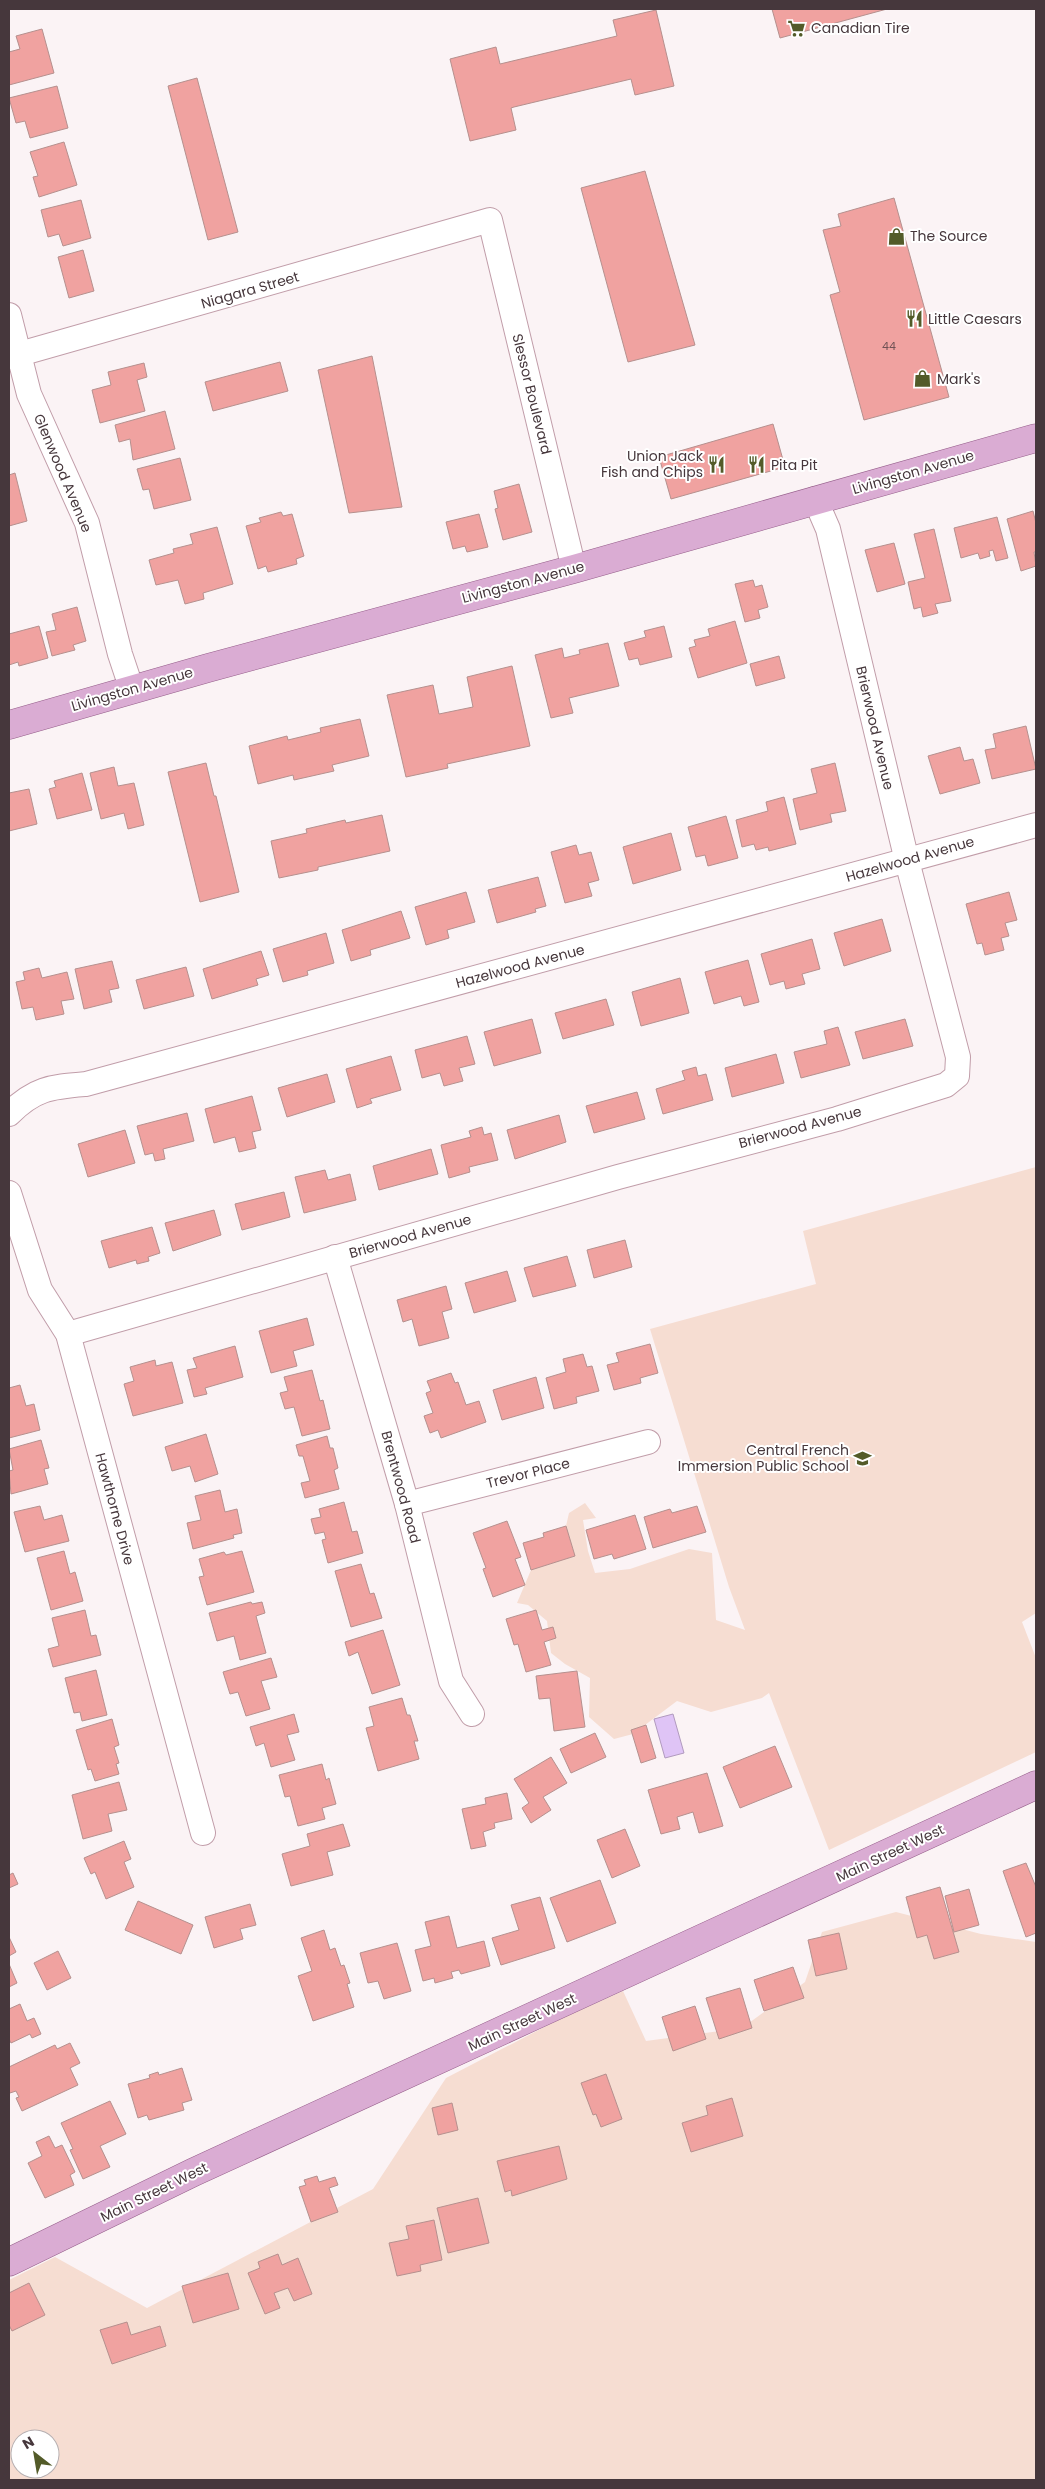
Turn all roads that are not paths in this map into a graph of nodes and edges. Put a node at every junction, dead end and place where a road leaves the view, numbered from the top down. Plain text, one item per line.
1 (490, 220) joint
2 (9, 315) edge
3 (14, 356) edge
4 (1036, 438) edge
5 (815, 500) junction
6 (574, 569) junction
7 (132, 690) junction
8 (9, 725) edge
9 (1036, 824) edge
10 (907, 861) junction
11 (9, 1114) edge
12 (9, 1193) edge
13 (335, 1257) junction
14 (68, 1334) junction
15 (648, 1442) dead end
16 (407, 1504) junction
17 (472, 1714) dead end
18 (1036, 1784) edge
19 (203, 1833) dead end
20 (9, 2262) edge

1 - 3 street, Niagara Street
1 - 6 street, Slessor Boulevard
2 - 3 street, Glenwood Avenue
3 - 7 street, Glenwood Avenue
4 - 5 main road, Livingston Avenue
5 - 6 main road, Livingston Avenue
5 - 10 street, Brierwood Avenue
6 - 7 main road, Livingston Avenue
7 - 8 main road, Livingston Avenue
9 - 10 street, Hazelwood Avenue
10 - 11 street, Hazelwood Avenue
10 - 13 street, Brierwood Avenue
12 - 14 street, Hawthorne Drive
13 - 14 street, Brierwood Avenue
13 - 16 street, Brentwood Road
14 - 19 street, Hawthorne Drive
15 - 16 street, Trevor Place
16 - 17 street, Brentwood Road
18 - 20 main road, Main Street West

